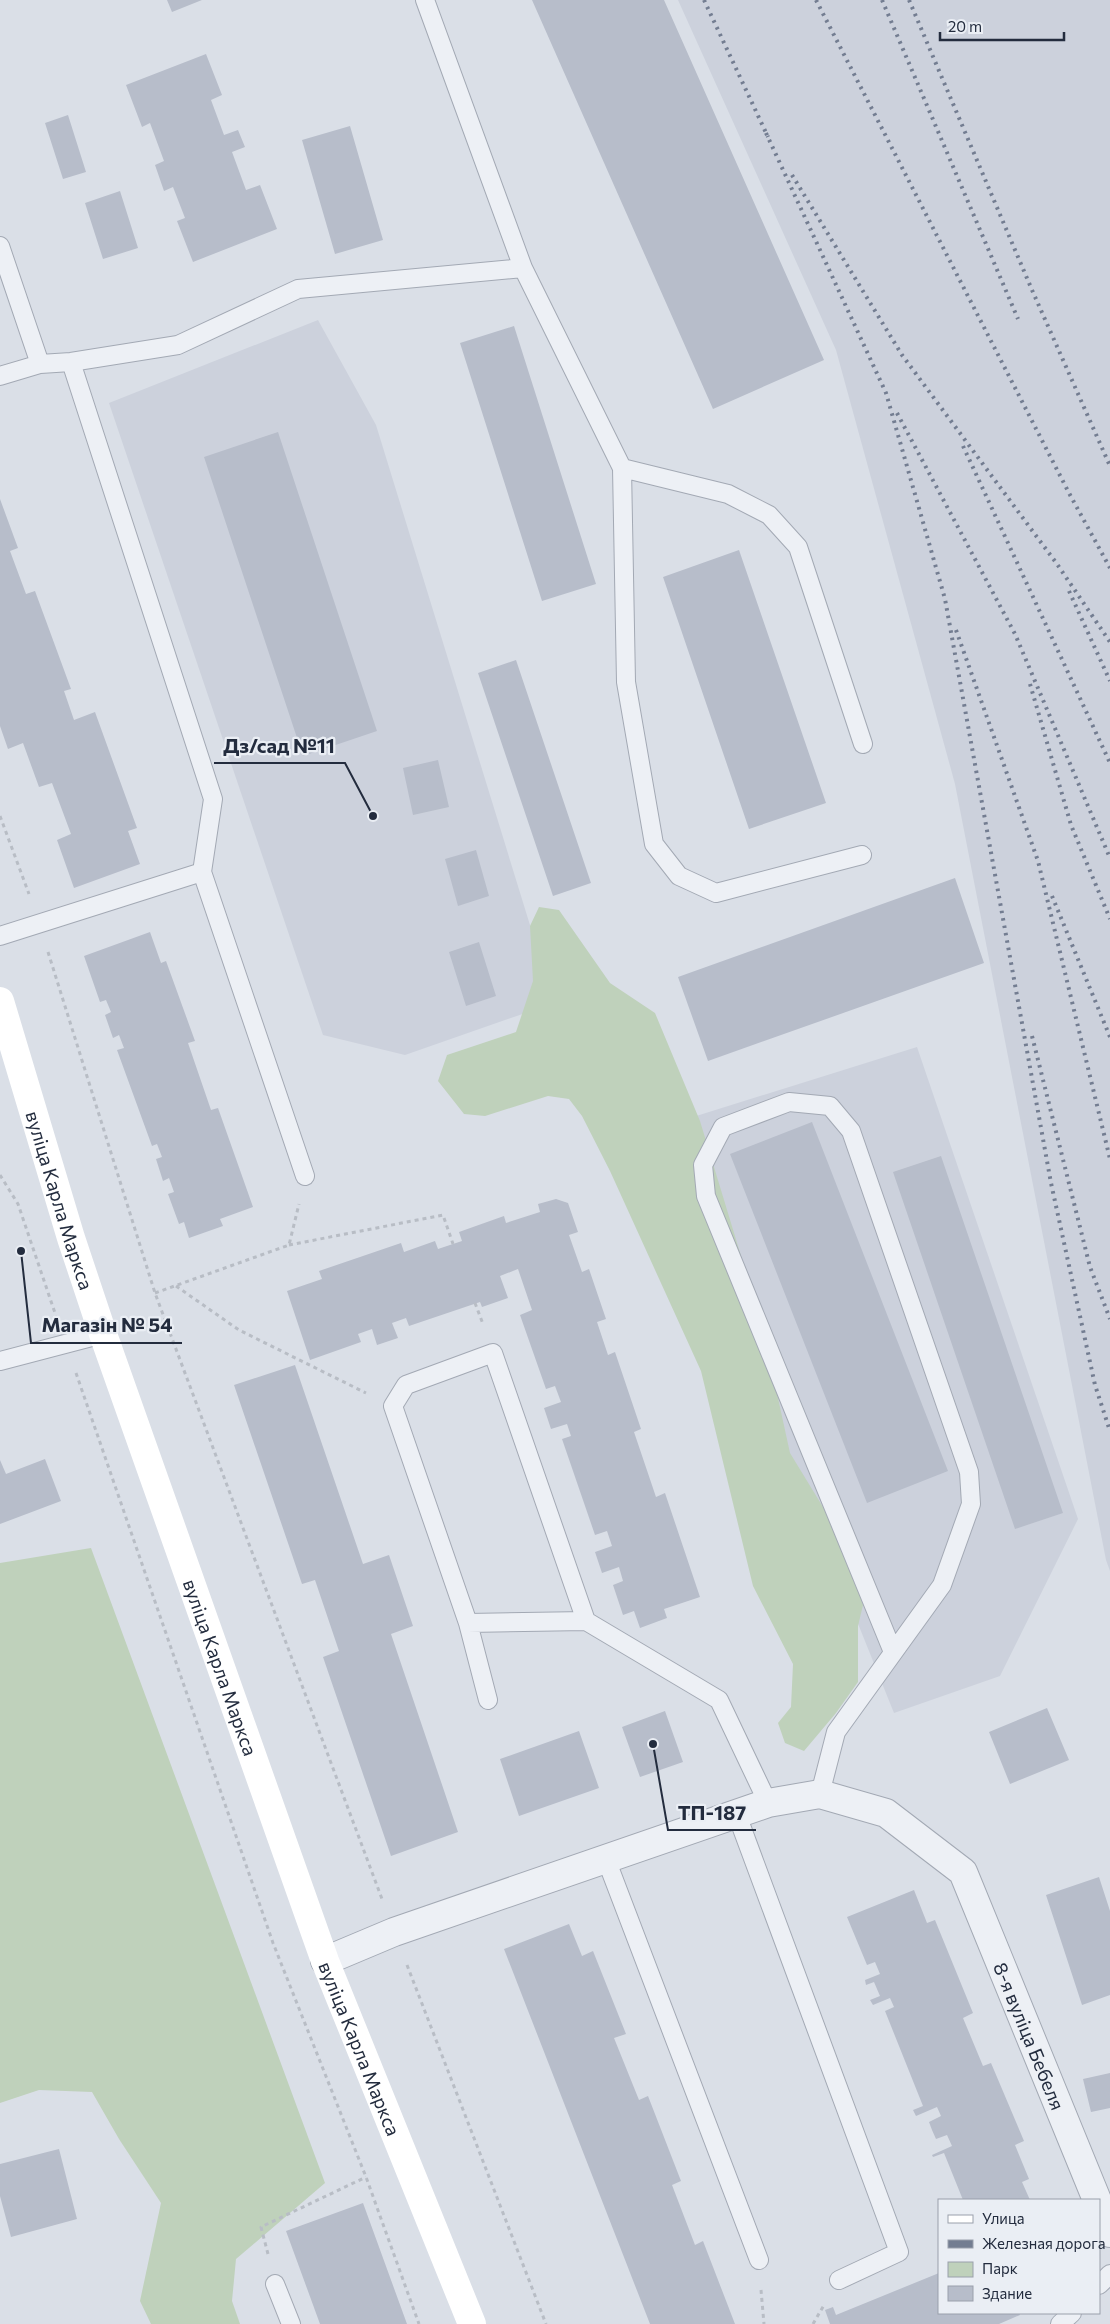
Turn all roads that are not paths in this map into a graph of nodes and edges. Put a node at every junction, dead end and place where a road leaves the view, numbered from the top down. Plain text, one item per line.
1 (425, 0) edge
2 (0, 246) edge
3 (523, 268) junction
4 (71, 362) junction
5 (40, 364) junction
6 (0, 376) edge
7 (622, 468) junction
8 (863, 744) dead end
9 (862, 855) dead end
10 (202, 872) junction
11 (0, 936) edge
12 (0, 1001) edge
13 (6, 1038) edge
14 (305, 1176) road end
15 (102, 1334) junction
16 (0, 1361) edge
17 (586, 1621) junction
18 (468, 1623) junction
19 (893, 1652) junction
20 (488, 1700) dead end
21 (820, 1794) junction
22 (768, 1802) junction
23 (737, 1815) junction
24 (606, 1859) junction
25 (325, 1961) junction
26 (1096, 2199) edge
27 (1100, 2208) edge
28 (1110, 2233) edge
29 (759, 2260) dead end
30 (1110, 2274) edge
31 (840, 2280) dead end
32 (275, 2284) road end
33 (1100, 2284) edge
34 (1071, 2314) edge
35 (291, 2324) edge
36 (472, 2324) edge
37 (1060, 2324) edge

1 - 3 lane
2 - 5 lane
3 - 4 lane
3 - 7 lane
4 - 5 lane
4 - 10 lane
5 - 6 lane
7 - 8 lane
7 - 9 lane
10 - 11 lane
10 - 14 lane
12 - 13 main road, вуліца Карла Маркса
13 - 15 main road, вуліца Карла Маркса
15 - 16 lane
15 - 25 main road, вуліца Карла Маркса
17 - 18 lane
17 - 18 lane
17 - 22 lane
18 - 20 lane
19 - 19 lane
19 - 21 lane
21 - 22 street
21 - 26 street, 8-я вуліца Бебеля
22 - 23 street
23 - 24 street
23 - 31 lane
24 - 25 street
24 - 29 lane
25 - 36 main road, вуліца Карла Маркса
27 - 28 street
30 - 33 lane
32 - 35 lane
34 - 37 lane

